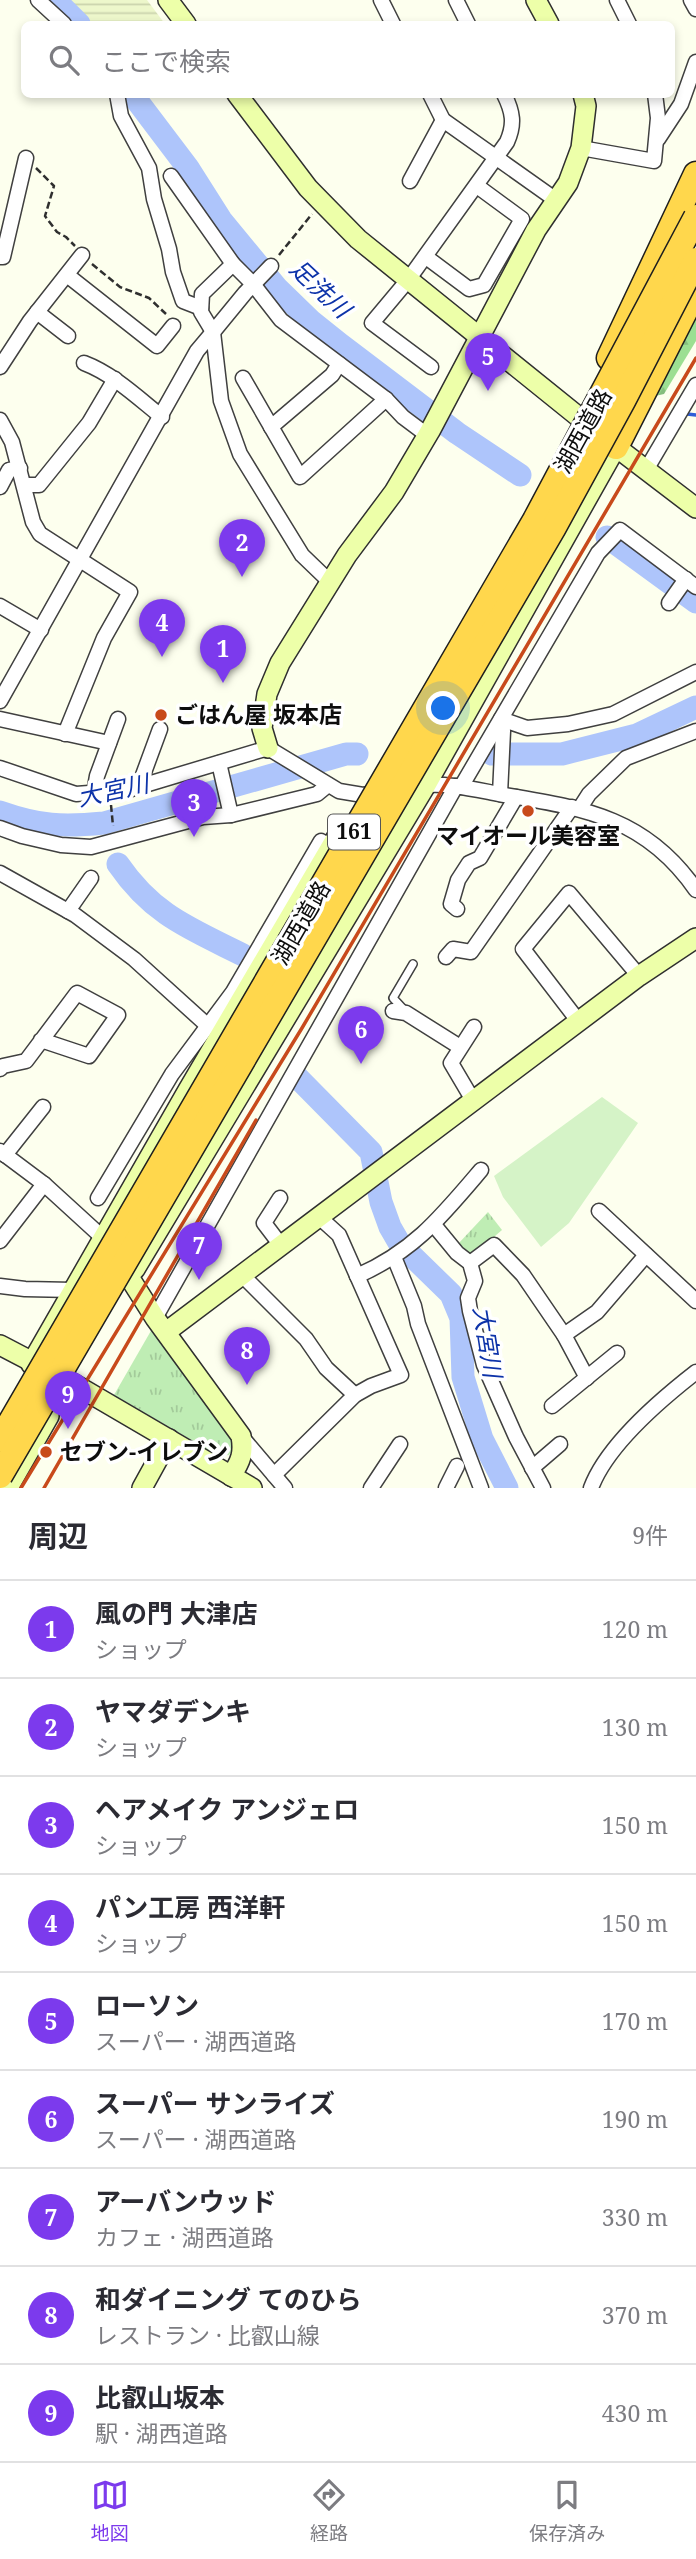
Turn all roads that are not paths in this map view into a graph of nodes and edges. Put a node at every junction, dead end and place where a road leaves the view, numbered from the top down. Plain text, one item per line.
1 (38, 0) edge
2 (380, 0) edge
3 (456, 0) edge
4 (537, 0) edge
5 (617, 0) edge
6 (691, 0) edge
7 (173, 2) edge
8 (696, 9) edge
9 (61, 21) edge
10 (184, 21) edge
11 (391, 21) edge
12 (466, 21) edge
13 (548, 21) edge
14 (628, 21) edge
15 (696, 62) edge
16 (118, 98) edge
17 (240, 98) edge
18 (432, 98) edge
19 (506, 98) edge
20 (584, 98) edge
21 (656, 98) edge
22 (443, 120) junction
23 (657, 140) junction
24 (581, 148) junction
25 (26, 158) dead end
26 (497, 158) junction
27 (696, 174) edge
28 (171, 176) dead end
29 (410, 181) dead end
30 (477, 186) junction
31 (556, 200) junction
32 (696, 218) edge
33 (82, 255) dead end
34 (0, 257) edge
35 (426, 257) junction
36 (696, 260) edge
37 (233, 264) junction
38 (271, 266) road end
39 (66, 275) junction
40 (408, 280) junction
41 (255, 282) junction
42 (696, 290) edge
43 (201, 308) junction
44 (37, 312) junction
45 (173, 326) dead end
46 (213, 332) junction
47 (479, 335) junction
48 (68, 336) dead end
49 (84, 363) dead end
50 (339, 364) junction
51 (0, 367) edge
52 (431, 367) dead end
53 (243, 378) dead end
54 (115, 379) junction
55 (696, 385) edge
56 (386, 399) junction
57 (162, 416) junction
58 (580, 419) junction
59 (0, 420) edge
60 (271, 427) junction
61 (429, 433) junction
62 (616, 447) junction
63 (20, 468) junction
64 (646, 470) junction
65 (24, 485) junction
66 (0, 487) edge
67 (696, 508) edge
68 (80, 561) junction
69 (329, 582) junction
70 (691, 583) edge
71 (669, 603) dead end
72 (0, 606) edge
73 (41, 629) junction
74 (696, 672) edge
75 (0, 701) edge
76 (0, 719) edge
77 (118, 719) dead end
78 (502, 725) junction
79 (160, 729) dead end
80 (696, 731) edge
81 (65, 734) junction
82 (109, 743) junction
83 (271, 751) junction
84 (219, 763) junction
85 (0, 768) edge
86 (327, 784) junction
87 (426, 785) junction
88 (139, 786) junction
89 (459, 787) junction
90 (94, 793) junction
91 (500, 794) junction
92 (363, 795) junction
93 (516, 797) junction
94 (576, 808) junction
95 (231, 815) junction
96 (0, 828) edge
97 (0, 873) edge
98 (91, 878) dead end
99 (696, 890) edge
100 (457, 909) dead end
101 (68, 911) junction
102 (696, 938) edge
103 (446, 957) dead end
104 (413, 964) dead end
105 (639, 976) junction
106 (237, 995) junction
107 (400, 1012) joint
108 (579, 1022) junction
109 (208, 1026) junction
110 (474, 1027) dead end
111 (41, 1040) junction
112 (460, 1047) junction
113 (0, 1069) edge
114 (474, 1102) junction
115 (43, 1107) dead end
116 (2, 1153) edge
117 (481, 1170) dead end
118 (113, 1174) junction
119 (44, 1184) junction
120 (133, 1185) junction
121 (98, 1198) dead end
122 (280, 1198) dead end
123 (599, 1211) dead end
124 (318, 1216) junction
125 (434, 1225) junction
126 (102, 1237) junction
127 (0, 1241) edge
128 (280, 1244) junction
129 (646, 1255) junction
130 (394, 1257) junction
131 (470, 1263) junction
132 (241, 1275) junction
133 (356, 1276) junction
134 (130, 1278) junction
135 (0, 1286) edge
136 (73, 1290) junction
137 (696, 1301) edge
138 (161, 1325) junction
139 (564, 1335) junction
140 (0, 1345) edge
141 (617, 1353) dead end
142 (32, 1362) junction
143 (696, 1372) edge
144 (587, 1378) junction
145 (69, 1381) junction
146 (355, 1395) junction
147 (552, 1406) dead end
148 (0, 1416) edge
149 (241, 1436) junction
150 (0, 1440) edge
151 (169, 1440) junction
152 (400, 1444) dead end
153 (560, 1444) dead end
154 (457, 1466) dead end
155 (532, 1468) junction
156 (274, 1475) junction
157 (0, 1476) edge
158 (231, 1476) junction
159 (8, 1488) edge
160 (142, 1488) edge
161 (252, 1488) edge
162 (285, 1488) edge
163 (371, 1488) edge
164 (446, 1488) edge
165 (481, 1488) edge
166 (542, 1488) edge
167 (591, 1488) edge

1 - 9 street
2 - 11 street
3 - 12 street
4 - 13 street
5 - 14 street
6 - 8 street
7 - 10 street
15 - 23 street
16 - 43 street
17 - 40 street
18 - 22 street
19 - 26 street
20 - 24 street
21 - 23 street
22 - 26 street
22 - 29 street
23 - 24 street
24 - 31 street
25 - 34 street
26 - 30 street
26 - 31 street
27 - 58 highway
28 - 37 street
30 - 35 street
30 - 35 street
31 - 47 street
32 - 150 highway, 湖西道路 / 161, bridge
33 - 39 street
35 - 40 street
36 - 157 highway, 湖西道路 / 161, bridge
37 - 41 street
37 - 43 street
38 - 41 street
39 - 44 street
39 - 45 street
40 - 47 street
40 - 52 street
41 - 46 street
41 - 50 street
42 - 62 highway
43 - 46 street
44 - 48 street
44 - 51 street
46 - 57 street
46 - 69 street
47 - 58 street
47 - 61 street
49 - 54 street
50 - 56 street
50 - 60 street
53 - 60 street
54 - 57 street
54 - 65 street
55 - 64 street
56 - 60 street
56 - 61 street
57 - 68 street
58 - 62 street
58 - 92 street
59 - 63 street
61 - 69 street
62 - 64 street
62 - 87 street
63 - 65 street
63 - 66 street
64 - 67 street
65 - 68 street
68 - 73 street
68 - 81 street
69 - 83 street
70 - 71 street
70 - 78 street
72 - 73 street
73 - 75 street
74 - 78 street
76 - 81 street
77 - 82 street
78 - 89 street
78 - 91 street
79 - 88 street
80 - 94 street
81 - 82 street
82 - 90 street
83 - 84 street
83 - 86 street
84 - 88 street
84 - 95 street
85 - 90 street
86 - 92 street
86 - 95 street
87 - 89 street
87 - 92 street
87 - 134 street
88 - 90 street
89 - 91 street
89 - 138 street
91 - 93 street
92 - 106 street
93 - 94 street
93 - 100 street
94 - 99 street
94 - 103 street
95 - 96 street
97 - 101 street
98 - 101 street
101 - 109 street
102 - 105 street
104 - 107 lane
105 - 108 street
105 - 108 street
106 - 109 street
106 - 120 street
107 - 112 street
108 - 114 street
109 - 118 street
110 - 112 street
111 - 111 street
111 - 113 street
112 - 114 street
114 - 124 street
115 - 116 street
116 - 119 street
117 - 125 street
118 - 120 street
118 - 121 street
119 - 126 street
119 - 127 street
120 - 126 street
122 - 128 street
123 - 129 street
124 - 128 street
124 - 133 street
125 - 130 street
125 - 131 street
126 - 134 street
126 - 136 street
128 - 132 street
129 - 137 street
129 - 139 street
130 - 133 street
130 - 165 street
131 - 139 street
131 - 155 street
132 - 138 street
132 - 146 street
133 - 146 street
134 - 138 street
134 - 145 street
135 - 136 street
136 - 142 street
138 - 149 street
139 - 144 street
140 - 142 street
141 - 144 street
142 - 145 street
142 - 148 street
143 - 167 street
144 - 147 street
145 - 151 street
145 - 159 street
146 - 156 street
149 - 156 street
149 - 158 street
151 - 158 street
151 - 160 street
152 - 163 street
153 - 155 street
154 - 164 street
155 - 166 street
156 - 162 street
158 - 161 street

